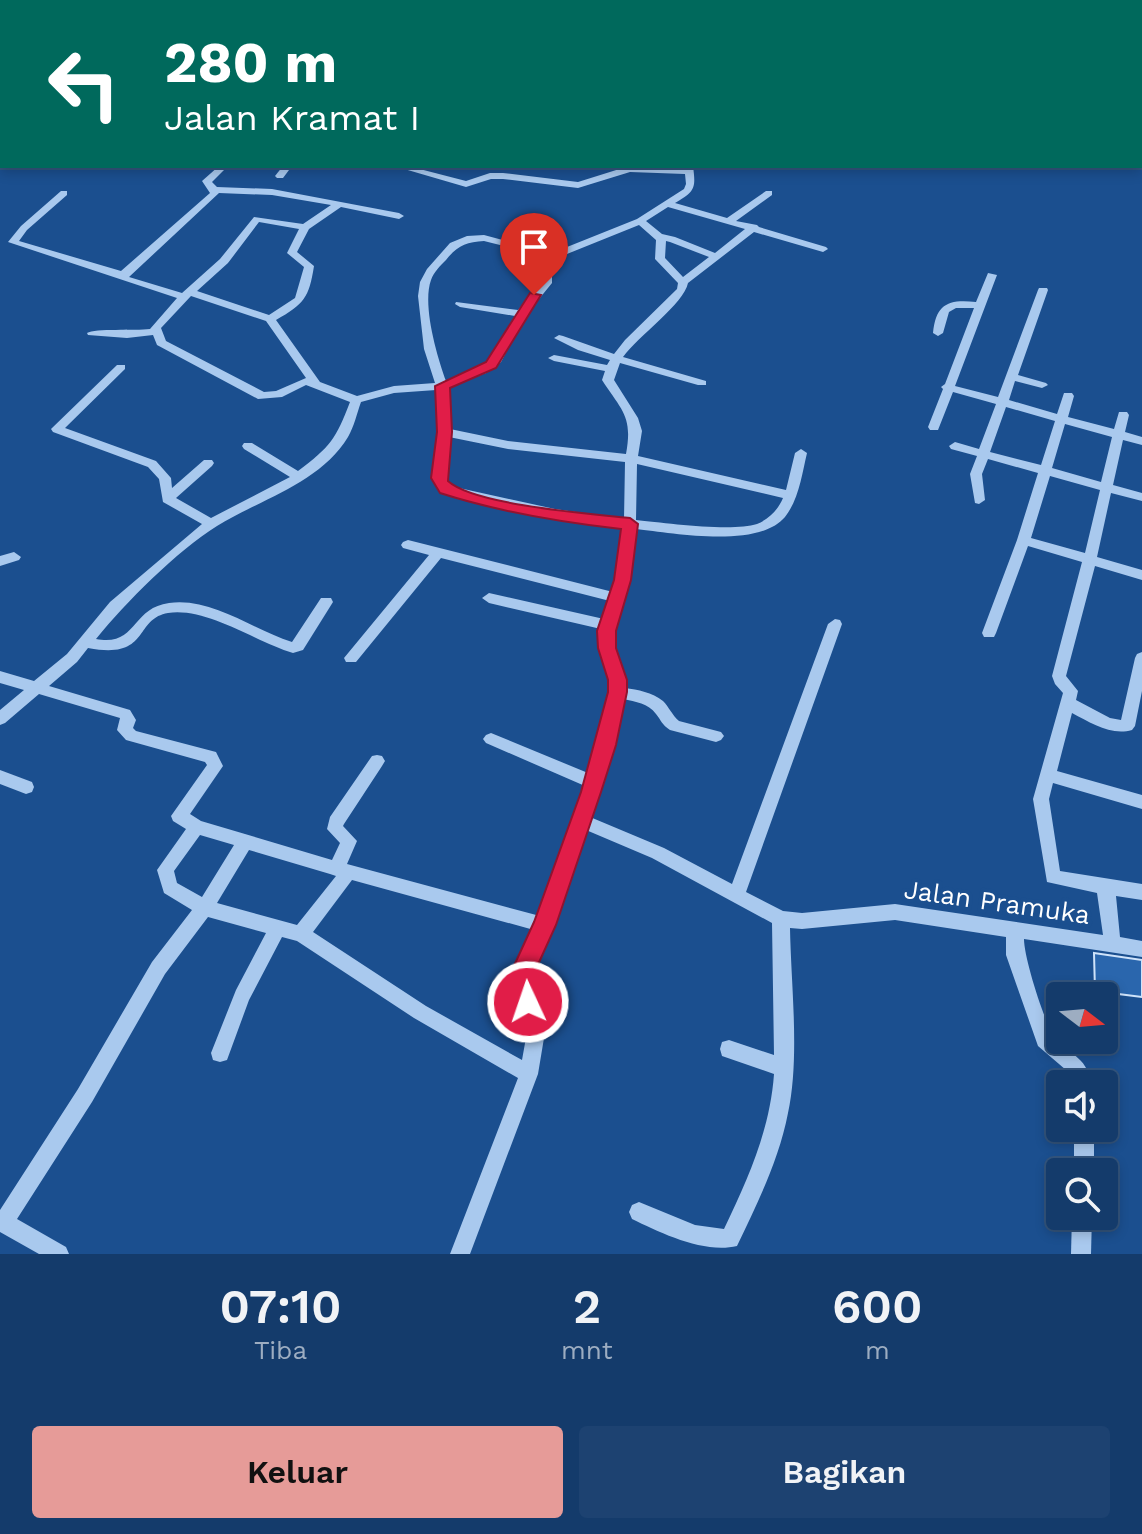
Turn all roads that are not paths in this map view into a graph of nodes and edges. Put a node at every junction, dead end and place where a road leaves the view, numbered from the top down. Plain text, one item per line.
1 (222, 168) edge
2 (286, 168) edge
3 (406, 168) edge
4 (642, 168) edge
5 (642, 168) edge
6 (690, 169) edge
7 (280, 176) dead end
8 (215, 190) junction
9 (64, 193) dead end
10 (769, 193) dead end
11 (339, 204) junction
12 (667, 204) junction
13 (399, 216) dead end
14 (640, 221) junction
15 (730, 221) junction
16 (305, 227) junction
17 (754, 227) junction
18 (659, 237) junction
19 (823, 249) dead end
20 (553, 256) junction
21 (714, 256) junction
22 (123, 275) junction
23 (992, 275) dead end
24 (683, 282) junction
25 (1043, 290) dead end
26 (187, 295) junction
27 (460, 304) dead end
28 (980, 306) junction
29 (521, 314) junction
30 (270, 319) junction
31 (155, 332) junction
32 (92, 333) dead end
33 (938, 333) dead end
34 (559, 338) dead end
35 (554, 358) dead end
36 (614, 364) junction
37 (121, 367) dead end
38 (1013, 377) junction
39 (314, 382) junction
40 (702, 383) dead end
41 (1042, 385) dead end
42 (442, 386) junction
43 (947, 387) junction
44 (1068, 396) dead end
45 (356, 400) junction
46 (1003, 402) junction
47 (1123, 415) dead end
48 (1060, 418) junction
49 (934, 427) dead end
50 (444, 432) junction
51 (1119, 436) junction
52 (1142, 441) edge
53 (248, 446) dead end
54 (955, 446) dead end
55 (801, 453) dead end
56 (985, 455) junction
57 (631, 459) junction
58 (208, 463) dead end
59 (1045, 471) junction
60 (299, 477) junction
61 (1106, 487) junction
62 (790, 495) junction
63 (1142, 497) edge
64 (167, 499) junction
65 (979, 500) dead end
66 (211, 524) junction
67 (630, 524) junction
68 (1024, 540) junction
69 (408, 545) dead end
70 (438, 553) junction
71 (14, 557) dead end
72 (1090, 559) junction
73 (0, 561) edge
74 (1142, 575) edge
75 (489, 598) dead end
76 (618, 598) junction
77 (326, 602) dead end
78 (835, 624) dead end
79 (608, 625) junction
80 (989, 633) dead end
81 (85, 642) junction
82 (351, 658) dead end
83 (1142, 658) edge
84 (0, 677) edge
85 (39, 687) junction
86 (618, 692) junction
87 (1068, 703) junction
88 (0, 719) edge
89 (716, 736) dead end
90 (491, 739) dead end
91 (377, 761) dead end
92 (1049, 775) junction
93 (0, 777) edge
94 (594, 783) junction
95 (26, 787) dead end
96 (1142, 802) edge
97 (581, 820) junction
98 (197, 827) junction
99 (245, 842) junction
100 (343, 871) junction
101 (1102, 886) junction
102 (1142, 892) edge
103 (736, 896) junction
104 (205, 908) junction
105 (781, 919) junction
106 (545, 925) junction
107 (278, 928) junction
108 (1015, 930) junction
109 (301, 934) junction
110 (1112, 943) junction
111 (1142, 949) edge
112 (729, 1049) dead end
113 (220, 1053) dead end
114 (784, 1068) junction
115 (1078, 1070) edge
116 (529, 1074) junction
117 (639, 1212) dead end
118 (2, 1221) edge
119 (1082, 1230) edge
120 (465, 1252) edge
121 (59, 1254) edge
122 (1081, 1254) edge

1 - 8 street
2 - 7 street
3 - 5 street
4 - 6 street
6 - 12 street
8 - 11 street
8 - 22 street
9 - 22 street
10 - 15 street
11 - 13 street
11 - 16 street
12 - 14 street
12 - 15 street
14 - 18 street
14 - 20 street
15 - 17 street
16 - 26 street
16 - 30 street
17 - 19 street
17 - 21 street
18 - 21 street
18 - 24 street
20 - 29 street
20 - 42 street
21 - 24 street
22 - 26 street
23 - 28 street
24 - 36 street
25 - 38 street
26 - 30 street
26 - 31 street
27 - 29 street
28 - 33 street
28 - 43 street
29 - 42 street
30 - 39 street
31 - 32 street
31 - 39 street
34 - 36 street
35 - 36 street
36 - 40 street
36 - 57 street
37 - 64 street
38 - 41 street
38 - 46 street
39 - 45 street
42 - 45 street
42 - 50 street
43 - 46 street
43 - 49 street
44 - 48 street
45 - 60 street
46 - 48 street
46 - 56 street
47 - 51 street
48 - 51 street
48 - 59 street
50 - 57 street
50 - 67 street
51 - 52 street
51 - 61 street
53 - 60 street
54 - 56 street
55 - 62 street
56 - 59 street
56 - 65 street
57 - 62 street
57 - 67 street
58 - 64 street
59 - 61 street
59 - 68 street
60 - 66 street
61 - 63 street
61 - 72 street
62 - 67 street
64 - 66 street
66 - 81 street
67 - 76 street
68 - 72 street
68 - 80 street
69 - 70 street
70 - 76 street
70 - 82 street
71 - 73 street
72 - 74 street
72 - 87 street
75 - 79 street
76 - 79 street
77 - 81 street
78 - 103 street
79 - 86 street
81 - 85 street
83 - 87 street
84 - 85 street
85 - 88 street
85 - 98 street
86 - 89 street
86 - 94 street
87 - 92 street
90 - 94 street
91 - 100 street
92 - 96 street
92 - 101 street
93 - 95 street
94 - 97 street
97 - 103 street, Jalan Pramuka
97 - 106 street
98 - 99 street
98 - 104 street
99 - 100 street
99 - 104 street
100 - 106 street
100 - 109 street
101 - 102 street
101 - 110 street
103 - 105 street, Jalan Pramuka
104 - 107 street
104 - 118 street
105 - 108 street, Jalan Pramuka
105 - 114 street
106 - 116 street
107 - 109 street
107 - 113 street
108 - 110 street, Jalan Pramuka
108 - 115 street
109 - 116 street
110 - 111 street, Jalan Pramuka
112 - 114 street
114 - 117 street
116 - 120 street
118 - 121 street
119 - 122 street

